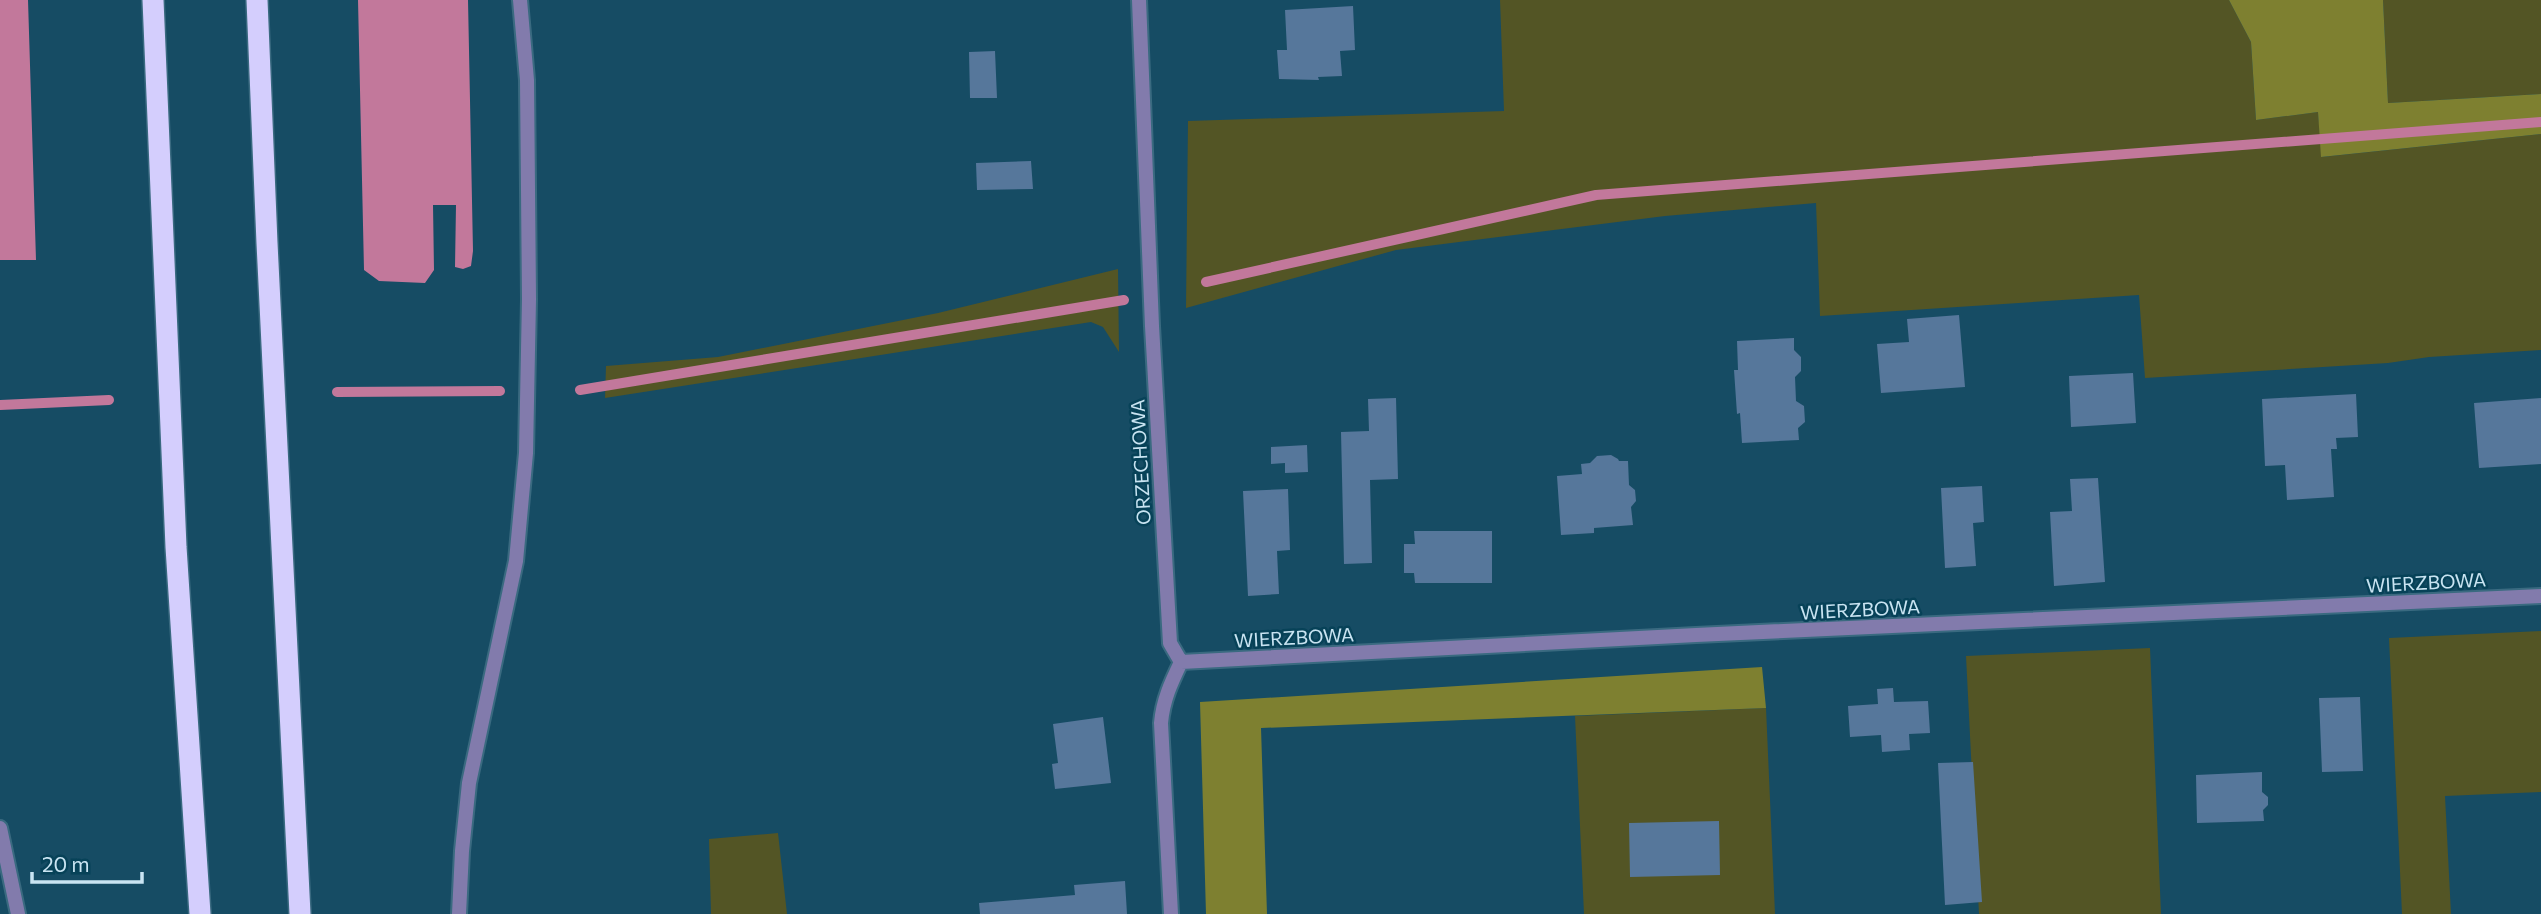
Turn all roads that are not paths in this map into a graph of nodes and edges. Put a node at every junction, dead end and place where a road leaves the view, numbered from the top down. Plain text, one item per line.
1 (152, 0) edge
2 (257, 0) edge
3 (520, 0) edge
4 (1139, 0) edge
5 (2541, 596) edge
6 (1181, 662) junction
7 (0, 828) edge
8 (18, 914) edge
9 (200, 914) edge
10 (300, 914) edge
11 (459, 914) edge
12 (1171, 914) edge

1 - 9 highway
2 - 10 highway
3 - 11 street
4 - 6 street, ORZECHOWA
5 - 6 street, WIERZBOWA
6 - 12 street
7 - 8 street

